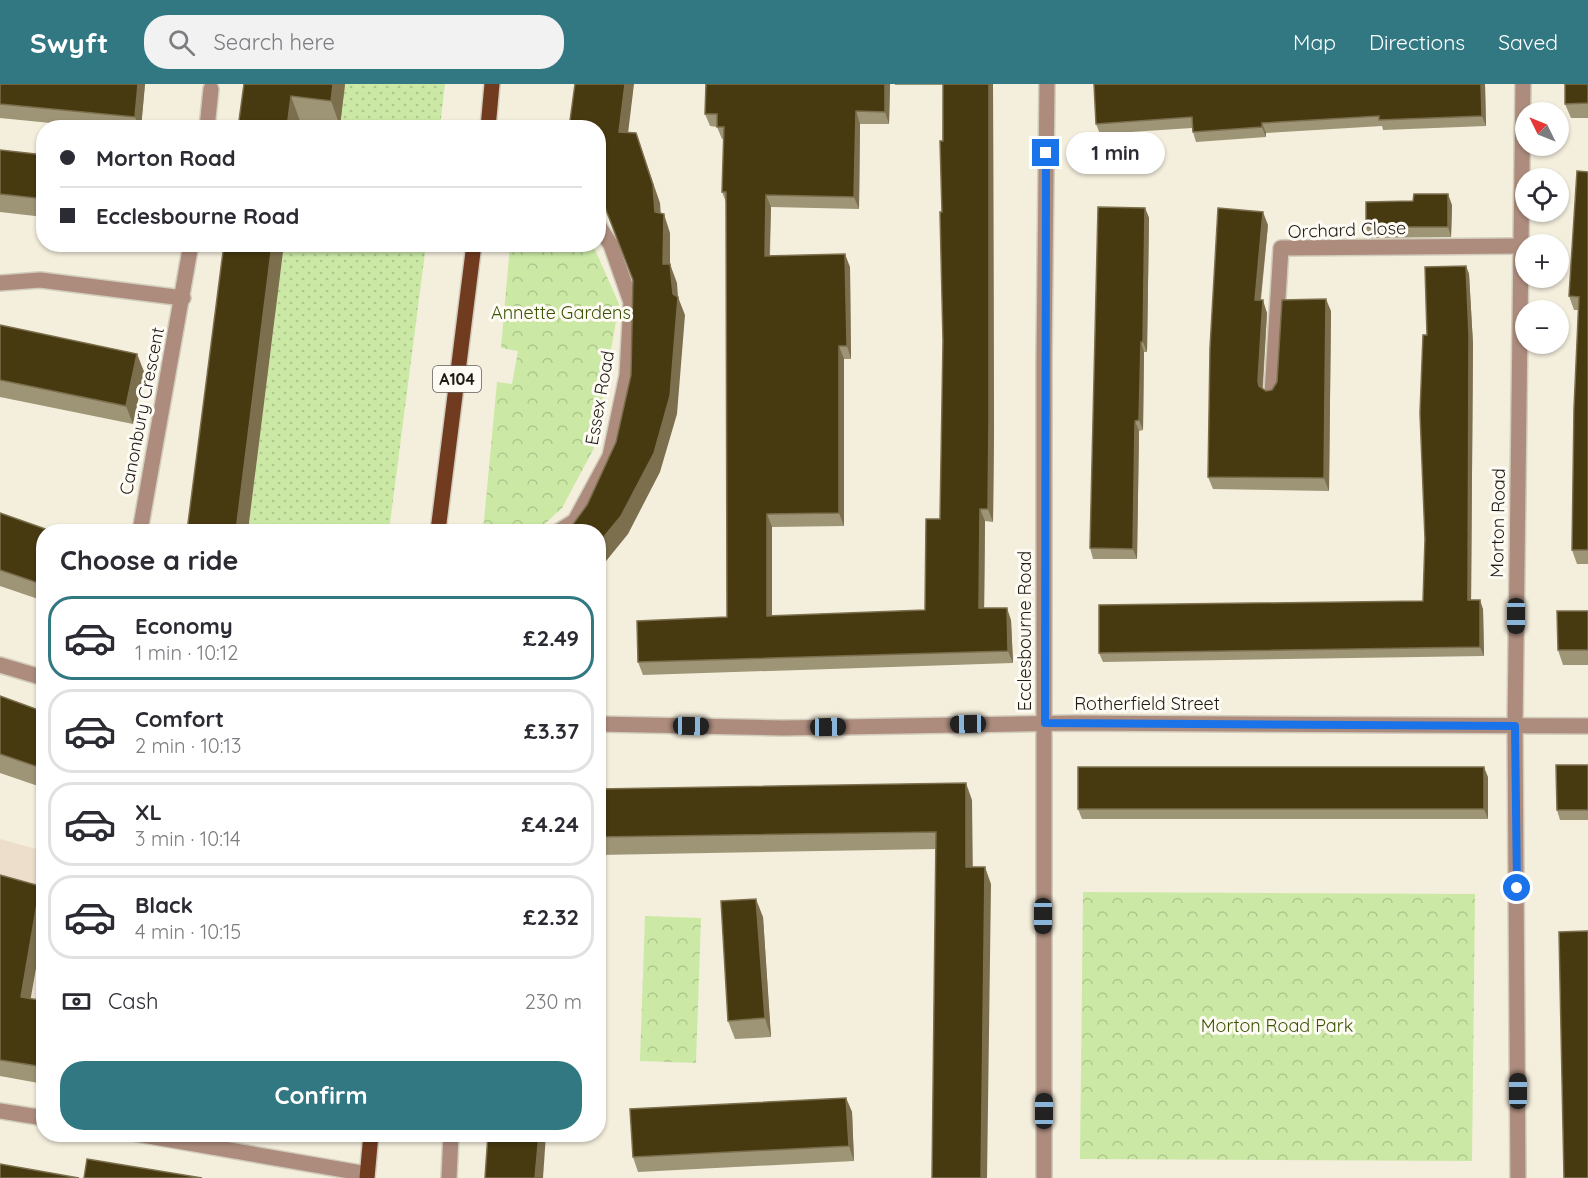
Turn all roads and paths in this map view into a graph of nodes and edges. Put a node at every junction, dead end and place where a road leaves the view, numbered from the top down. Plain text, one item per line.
1 (492, 84) edge
2 (1047, 84) edge
3 (1523, 84) edge
4 (211, 89) dead end
5 (208, 120) edge
6 (489, 120) edge
7 (1520, 234) edge
8 (606, 237) edge
9 (1515, 246) edge
10 (190, 252) edge
11 (473, 252) edge
12 (0, 283) edge
13 (1520, 288) edge
14 (183, 298) junction
15 (1272, 394) edge
16 (141, 524) edge
17 (439, 524) edge
18 (570, 524) edge
19 (0, 665) edge
20 (36, 676) edge
21 (1045, 723) junction
22 (606, 724) edge
23 (1515, 726) junction
24 (1588, 726) edge
25 (0, 1111) edge
26 (36, 1117) edge
27 (181, 1142) edge
28 (369, 1142) edge
29 (451, 1142) edge
30 (367, 1176) edge
31 (449, 1178) edge
32 (1044, 1178) edge
33 (1518, 1178) edge

1 - 6 main road
2 - 21 street, Ecclesbourne Road
3 - 7 street, Morton Road
4 - 5 street
8 - 18 street, Essex Road
9 - 15 street, Orchard Close
10 - 14 street, Canonbury Crescent
11 - 17 main road, A104
12 - 14 street
13 - 23 street, Morton Road
14 - 16 street, Canonbury Crescent
19 - 20 street
21 - 22 street, Rotherfield Street
21 - 23 street, Rotherfield Street
21 - 32 street, Ecclesbourne Road
23 - 24 street, Rotherfield Street
23 - 33 street, Morton Road
25 - 26 street
27 - 30 street
28 - 30 main road
29 - 31 street

